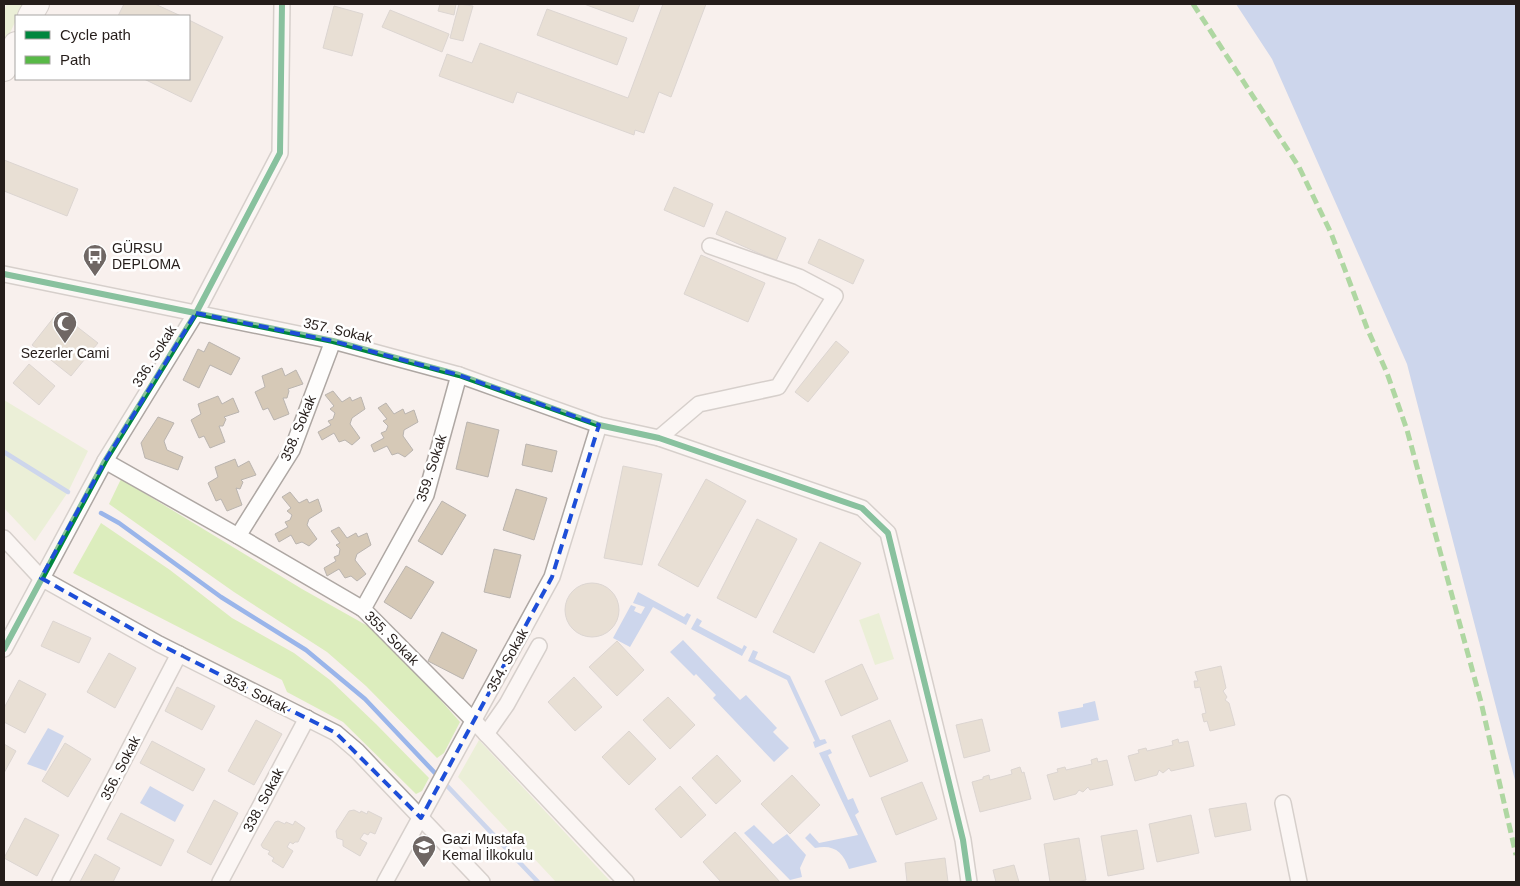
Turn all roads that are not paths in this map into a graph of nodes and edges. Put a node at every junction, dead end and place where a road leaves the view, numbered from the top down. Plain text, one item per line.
1 (37, 4) edge
2 (282, 4) edge
3 (31, 15) edge
4 (15, 46) edge
5 (4, 69) edge
6 (710, 246) dead end
7 (4, 274) edge
8 (196, 313) junction
9 (333, 341) junction
10 (459, 375) junction
11 (599, 425) junction
12 (659, 438) junction
13 (105, 461) junction
14 (238, 536) junction
15 (4, 538) edge
16 (41, 578) junction
17 (362, 609) junction
18 (539, 646) dead end
19 (4, 649) edge
20 (179, 654) junction
21 (307, 718) junction
22 (474, 721) junction
23 (486, 734) junction
24 (1283, 803) dead end
25 (421, 818) junction
26 (60, 882) edge
27 (220, 882) edge
28 (385, 882) edge
29 (482, 882) edge
30 (626, 882) edge
31 (969, 882) edge
32 (1299, 882) edge

1 - 3 main road
2 - 8 street, 336. Sokak
4 - 5 main road
6 - 12 street
7 - 8 street, 357. Sokak
8 - 9 street, 357. Sokak
8 - 13 street, 336. Sokak
9 - 10 street, 357. Sokak
9 - 14 street, 358. Sokak
10 - 11 street, 357. Sokak
10 - 17 street, 359. Sokak
11 - 12 street, 357. Sokak
11 - 22 street, 354. Sokak
12 - 31 street, 357. Sokak
13 - 14 street, 355. Sokak
13 - 16 street, 336. Sokak
14 - 17 street, 355. Sokak
15 - 16 street, 353. Sokak
16 - 19 street, 336. Sokak
16 - 20 street, 353. Sokak
17 - 22 street, 355. Sokak
18 - 23 street
20 - 21 street, 353. Sokak
20 - 26 street, 356. Sokak
21 - 25 street, 353. Sokak
21 - 27 street, 338. Sokak
22 - 23 street, 355. Sokak
22 - 25 street, 354. Sokak
23 - 30 street, 355. Sokak
24 - 32 street
25 - 28 street, 354. Sokak
25 - 29 street, 353. Sokak

